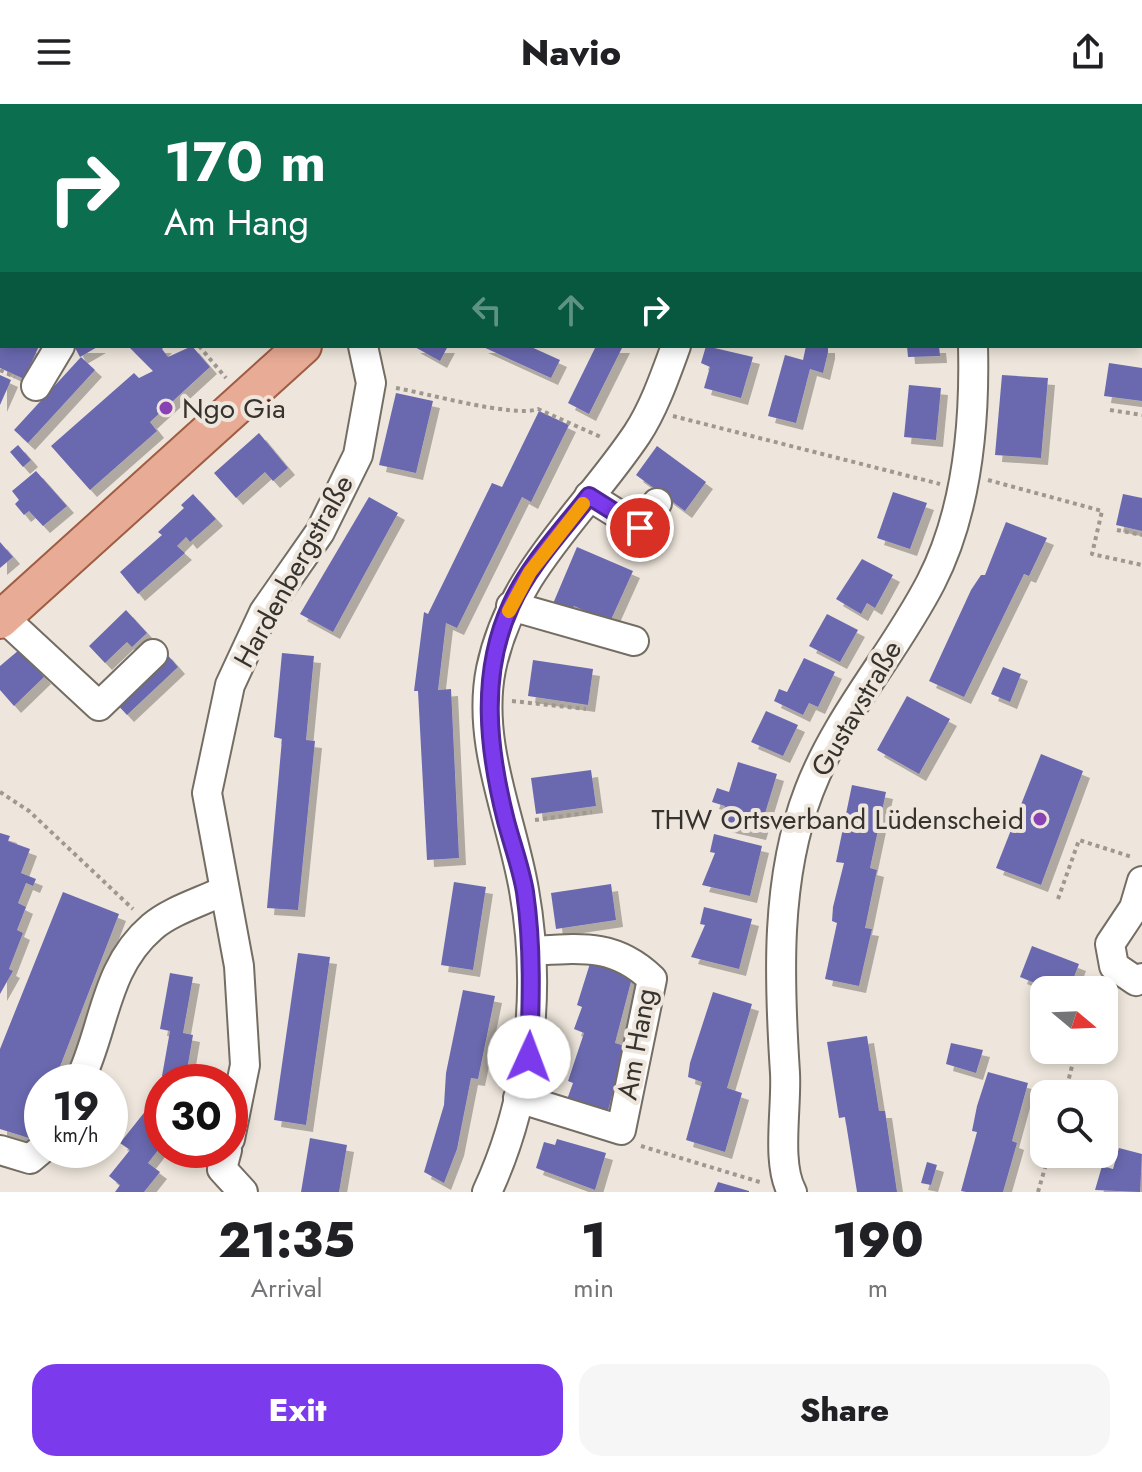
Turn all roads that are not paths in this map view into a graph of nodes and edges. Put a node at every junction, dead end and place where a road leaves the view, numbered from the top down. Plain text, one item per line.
1 (59, 348) edge
2 (363, 348) edge
3 (675, 348) edge
4 (973, 348) edge
5 (284, 353) edge
6 (36, 386) dead end
7 (589, 496) junction
8 (657, 503) dead end
9 (511, 606) junction
10 (2, 618) edge
11 (634, 641) dead end
12 (153, 654) dead end
13 (1142, 881) edge
14 (223, 891) junction
15 (1138, 915) edge
16 (532, 951) junction
17 (1142, 978) edge
18 (88, 1064) edge
19 (245, 1064) edge
20 (518, 1098) junction
21 (0, 1150) edge
22 (24, 1157) edge
23 (221, 1170) edge
24 (785, 1187) edge
25 (243, 1192) edge
26 (487, 1192) edge

1 - 6 street
2 - 14 street, Hardenbergstraße
3 - 7 street
4 - 24 street, Gustavstraße
5 - 10 main road
7 - 8 street
7 - 9 street
9 - 11 street
9 - 16 street
10 - 12 street
13 - 15 street
14 - 18 street
14 - 19 street, Hardenbergstraße
15 - 17 street
16 - 20 street
16 - 20 street, Am Hang
20 - 26 street
21 - 22 street
23 - 25 street

